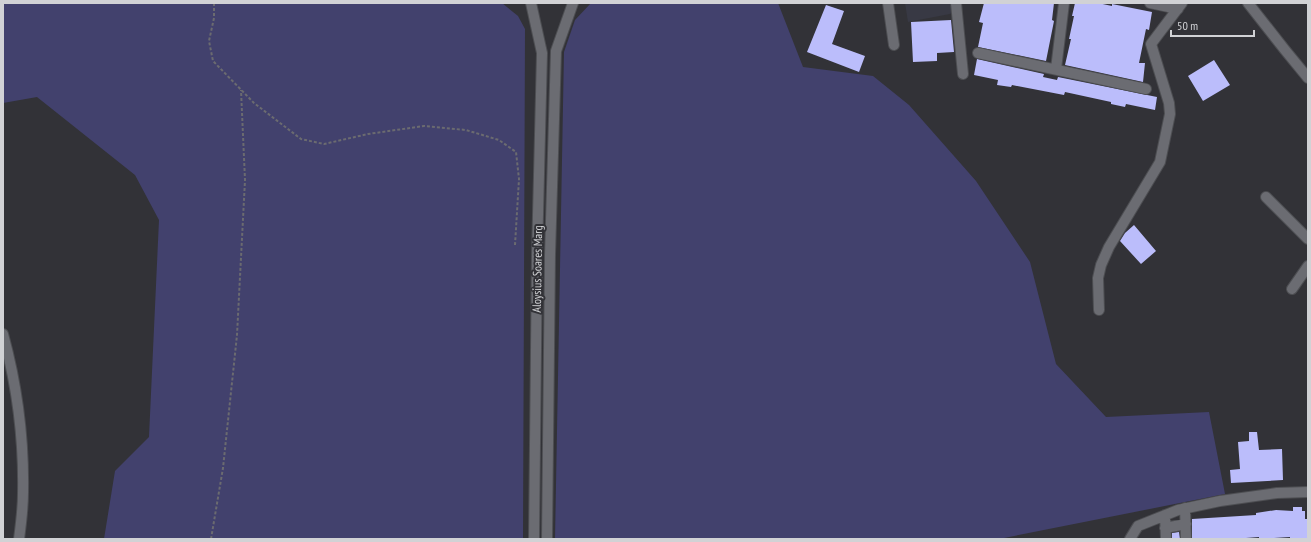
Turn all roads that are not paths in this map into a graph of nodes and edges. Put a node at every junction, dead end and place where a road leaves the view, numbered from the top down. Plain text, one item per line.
1 (531, 3) edge
2 (573, 3) edge
3 (888, 3) edge
4 (956, 3) edge
5 (1064, 3) edge
6 (1150, 3) edge
7 (1248, 3) edge
8 (1164, 4) edge
9 (1180, 6) edge
10 (894, 45) dead end
11 (978, 53) dead end
12 (1056, 69) junction
13 (963, 74) dead end
14 (1308, 78) edge
15 (1146, 89) dead end
16 (1266, 197) dead end
17 (1308, 238) edge
18 (537, 255) junction
19 (550, 255) junction
20 (1308, 266) edge
21 (1292, 289) dead end
22 (537, 295) junction
23 (550, 295) junction
24 (1099, 310) dead end
25 (3, 334) edge
26 (536, 335) junction
27 (549, 335) junction
28 (1308, 492) edge
29 (1185, 508) junction
30 (1165, 515) junction
31 (1186, 524) junction
32 (1165, 528) junction
33 (19, 539) edge
34 (534, 539) edge
35 (548, 539) edge
36 (1130, 539) edge
37 (1166, 539) edge
38 (1186, 539) edge

1 - 18 street, Aloysius Soares Marg
2 - 19 street, Aloysius Soares Marg
3 - 10 street
4 - 13 street
5 - 12 street
6 - 8 street
7 - 14 street
8 - 9 street
9 - 24 street
11 - 12 street
12 - 15 street
16 - 17 street
18 - 19 street
18 - 22 street, Aloysius Soares Marg
19 - 23 street, Aloysius Soares Marg
20 - 21 street
22 - 23 street
22 - 26 street, Aloysius Soares Marg
23 - 27 street, Aloysius Soares Marg
25 - 33 street
26 - 27 street
26 - 34 street, Aloysius Soares Marg
27 - 35 street, Aloysius Soares Marg
28 - 29 street
29 - 30 street
29 - 31 street
30 - 32 street
30 - 36 street
31 - 32 street
31 - 38 street
32 - 37 street

